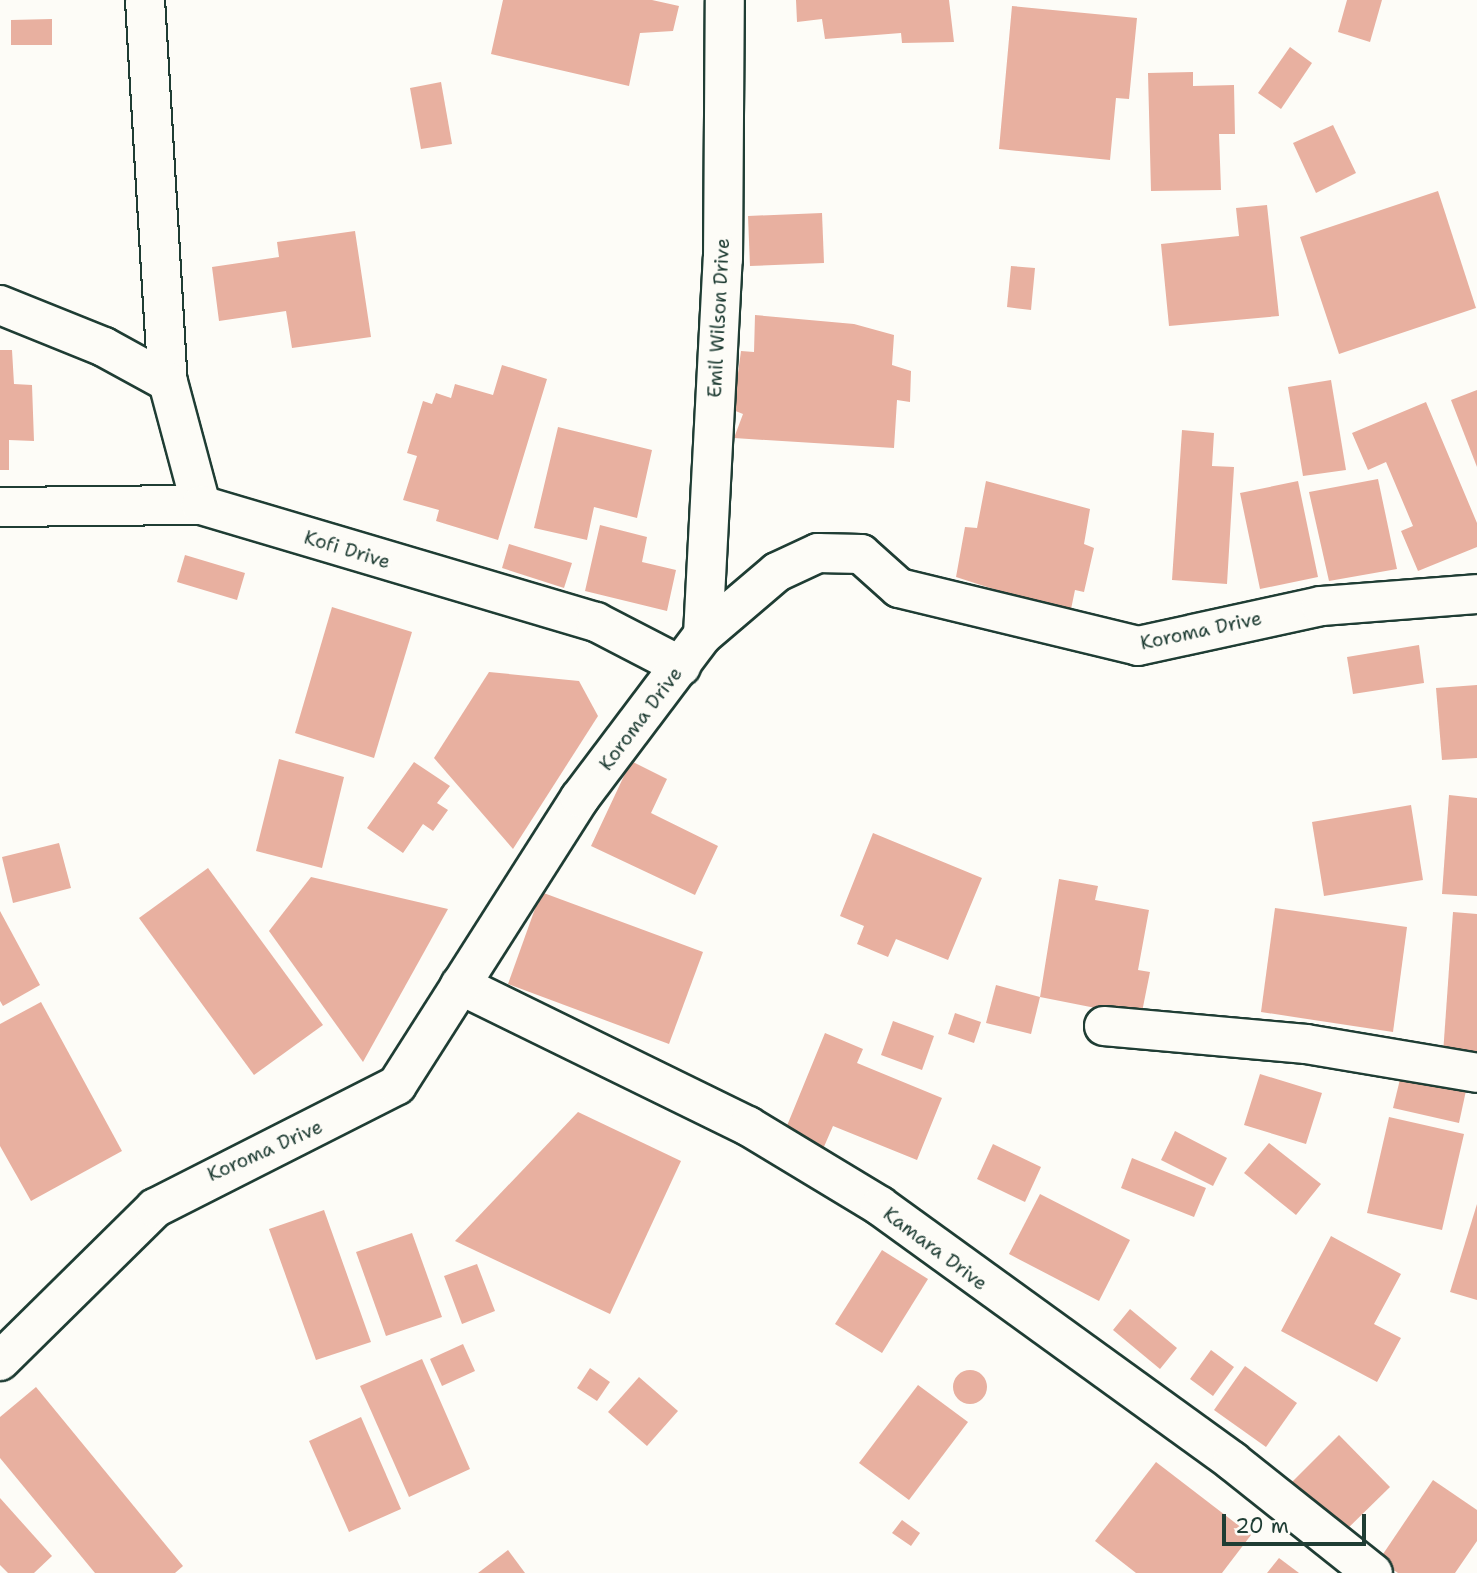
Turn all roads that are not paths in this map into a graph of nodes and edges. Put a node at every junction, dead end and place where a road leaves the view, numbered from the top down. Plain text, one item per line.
1 (145, 0) edge
2 (726, 0) edge
3 (0, 305) edge
4 (168, 382) junction
5 (201, 505) junction
6 (0, 507) edge
7 (1477, 594) edge
8 (703, 635) junction
9 (681, 666) junction
10 (460, 985) junction
11 (1104, 1026) dead end
12 (1477, 1073) edge
13 (0, 1361) edge
14 (1373, 1573) edge

1 - 4 street
2 - 8 street, Emil Wilson Drive
3 - 4 street
4 - 5 street
5 - 6 street, Kofi Drive
5 - 9 street, Kofi Drive
7 - 8 street, Koroma Drive
8 - 9 street, Koroma Drive
9 - 10 street, Koroma Drive
10 - 13 street, Koroma Drive
10 - 14 street, Kamara Drive
11 - 12 street

